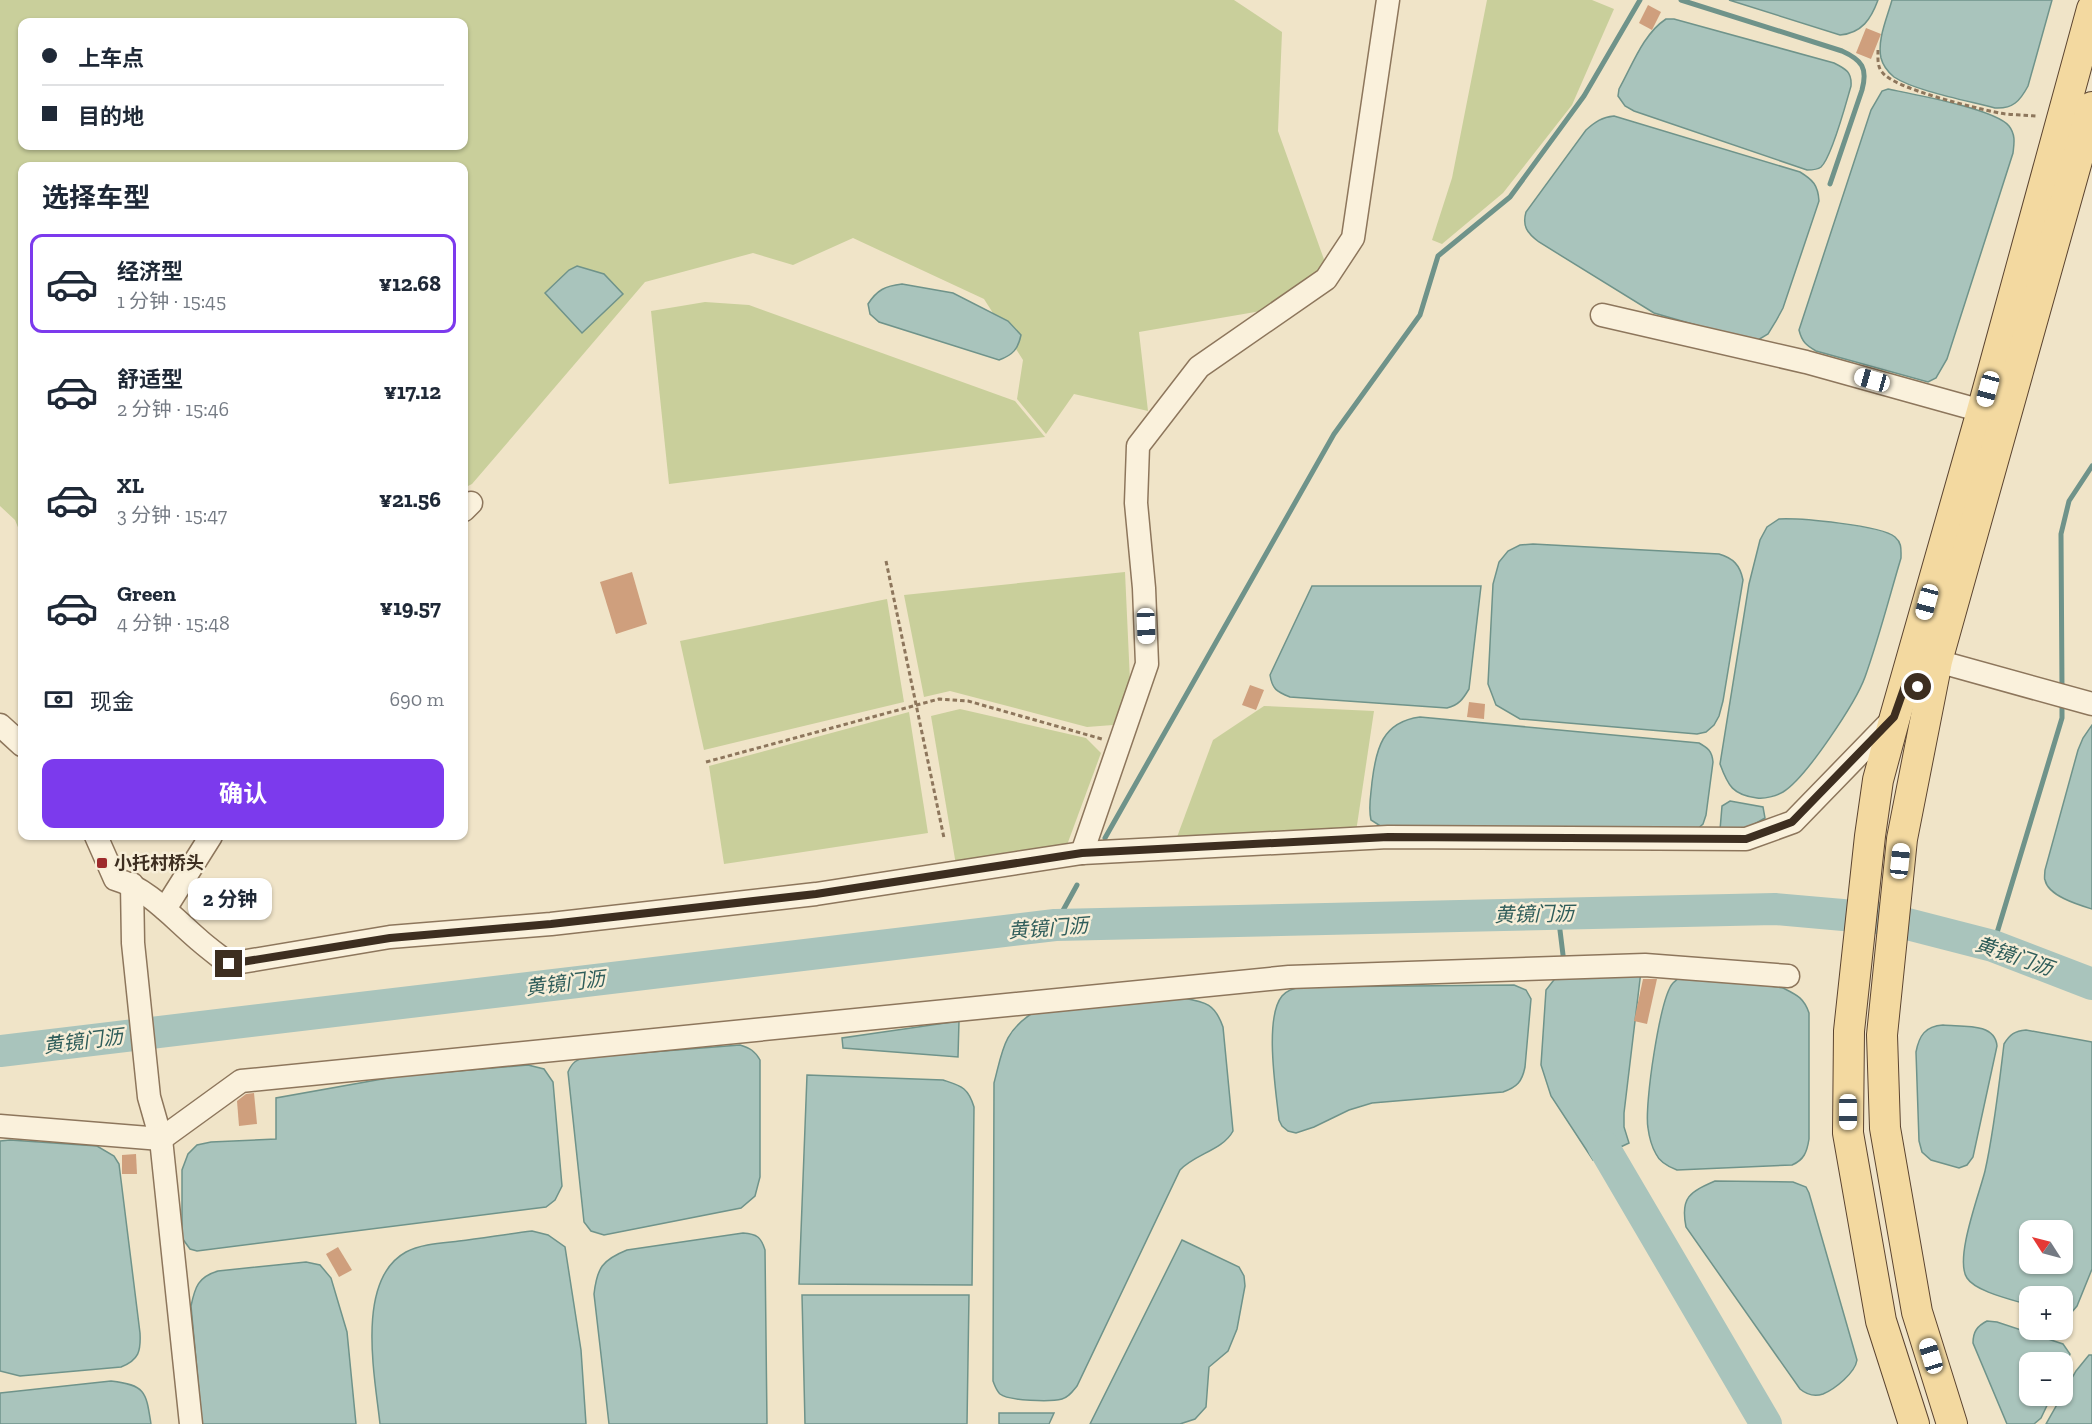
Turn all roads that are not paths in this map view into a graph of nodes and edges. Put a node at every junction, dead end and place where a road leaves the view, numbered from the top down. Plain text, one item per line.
1 (1388, 0) edge
2 (2092, 9) edge
3 (2092, 107) edge
4 (1602, 315) dead end
5 (1982, 411) junction
6 (1937, 662) junction
7 (1919, 687) junction
8 (2092, 704) edge
9 (1894, 717) junction
10 (0, 725) edge
11 (18, 741) edge
12 (98, 840) edge
13 (208, 840) edge
14 (1082, 853) junction
15 (132, 884) junction
16 (165, 909) junction
17 (1788, 976) dead end
18 (0, 1126) edge
19 (161, 1139) junction
20 (191, 1424) edge
21 (1914, 1424) edge
22 (1952, 1424) edge

1 - 14 street
2 - 5 main road
3 - 6 main road
4 - 5 street
5 - 7 main road
6 - 7 main road
6 - 8 street
7 - 9 main road
7 - 22 main road
9 - 14 street
9 - 21 main road
10 - 11 street
12 - 15 street
13 - 16 street
14 - 16 street
15 - 16 street
15 - 19 street
17 - 19 street
18 - 19 street
19 - 20 street

